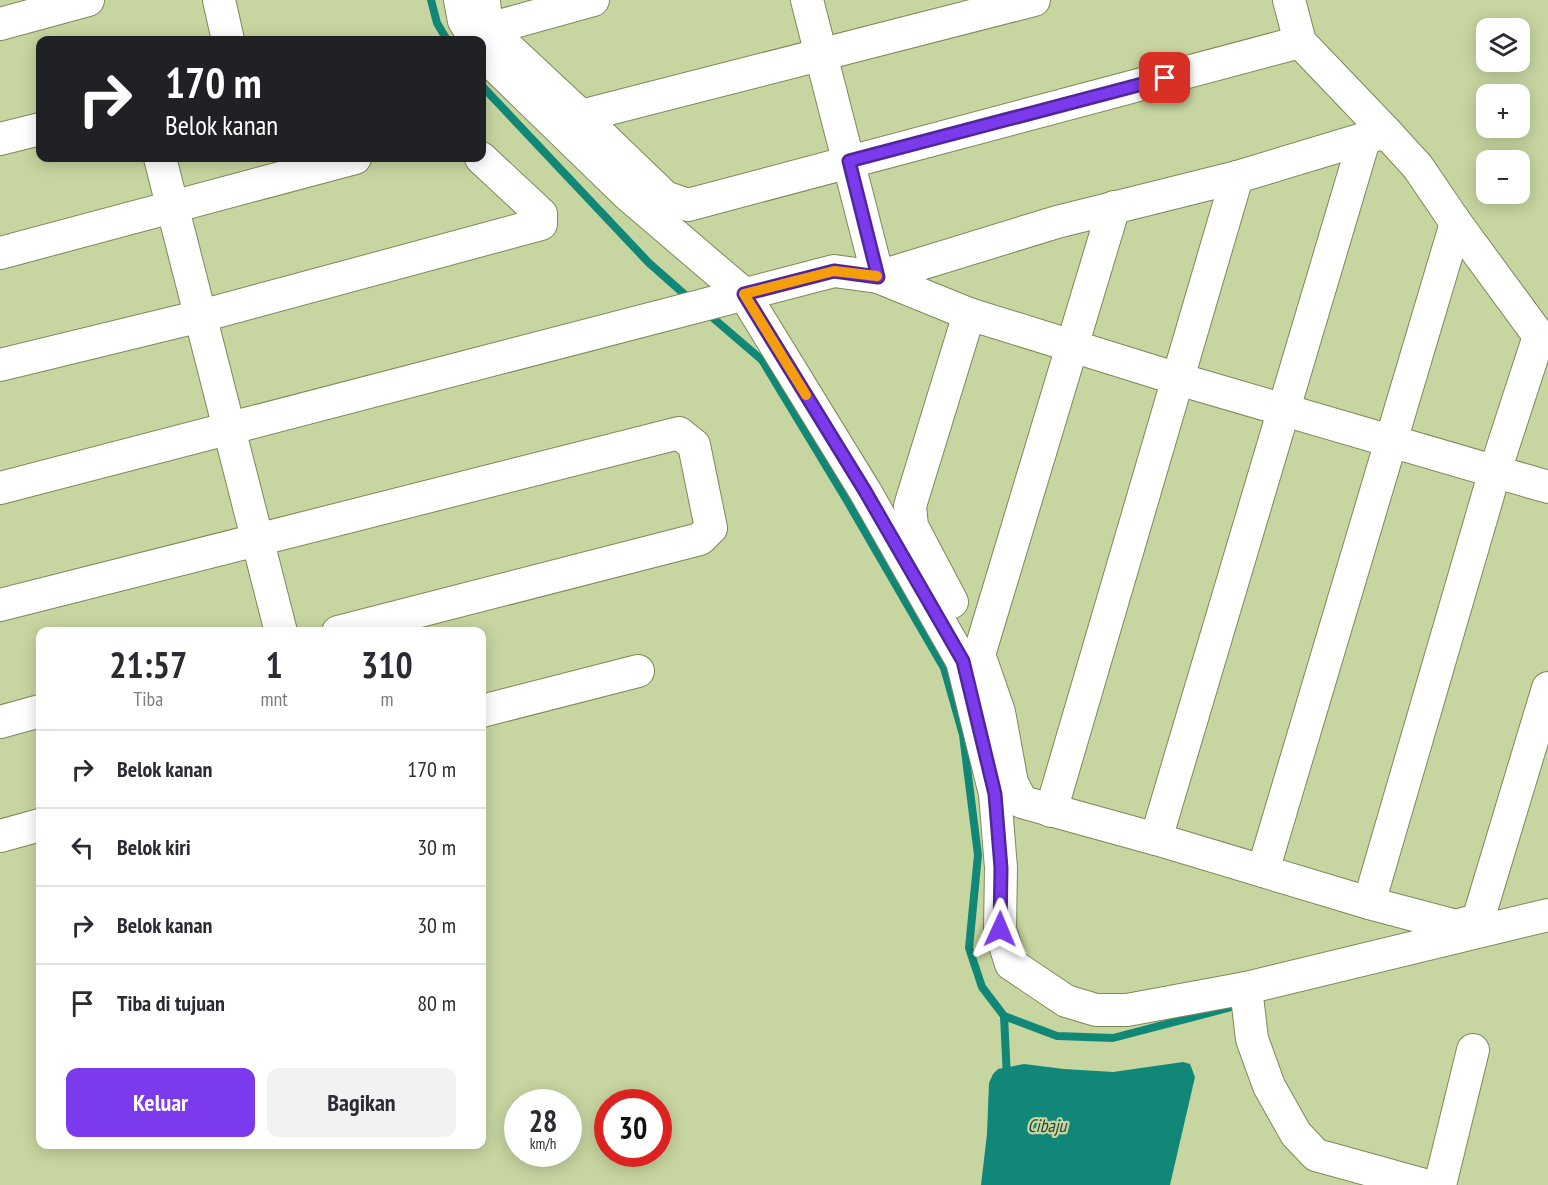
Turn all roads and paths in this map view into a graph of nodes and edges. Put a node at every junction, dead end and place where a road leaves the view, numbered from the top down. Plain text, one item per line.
1 (88, 0) edge
2 (219, 0) edge
3 (460, 0) edge
4 (593, 0) edge
5 (807, 0) edge
6 (1034, 0) edge
7 (1289, 0) edge
8 (0, 24) edge
9 (483, 29) edge
10 (227, 36) edge
11 (1300, 42) junction
12 (820, 55) junction
13 (486, 57) edge
14 (581, 116) junction
15 (36, 130) edge
16 (1375, 136) junction
17 (0, 139) edge
18 (849, 161) junction
19 (161, 162) edge
20 (341, 162) edge
21 (485, 162) edge
22 (1237, 177) junction
23 (172, 207) junction
24 (1114, 207) junction
25 (1456, 223) junction
26 (0, 253) edge
27 (878, 277) junction
28 (734, 297) junction
29 (969, 314) junction
30 (201, 316) junction
31 (1544, 337) edge
32 (1072, 346) junction
33 (0, 365) edge
34 (1178, 379) junction
35 (1283, 410) junction
36 (229, 428) junction
37 (1391, 442) junction
38 (1495, 471) junction
39 (1548, 487) edge
40 (0, 488) edge
41 (258, 540) junction
42 (0, 605) edge
43 (280, 627) edge
44 (357, 627) edge
45 (979, 655) junction
46 (638, 671) dead end
47 (1548, 688) edge
48 (486, 710) edge
49 (36, 712) edge
50 (0, 722) edge
51 (1051, 811) junction
52 (36, 826) edge
53 (0, 836) edge
54 (1156, 839) junction
55 (1263, 871) junction
56 (1548, 898) edge
57 (1369, 903) junction
58 (1548, 915) edge
59 (1479, 920) junction
60 (1246, 988) junction
61 (1473, 1050) dead end
62 (1424, 1185) edge
63 (1440, 1185) edge

1 - 8 street
2 - 10 street
3 - 9 street
4 - 9 street
5 - 12 street
6 - 12 street
7 - 11 street
9 - 14 street
11 - 16 street
11 - 18 street
12 - 14 street
12 - 18 street
13 - 28 street
14 - 18 street
15 - 17 street
16 - 22 street
16 - 25 street
16 - 35 street
18 - 27 street
19 - 23 street
20 - 23 street
21 - 30 street
22 - 24 street
22 - 34 street
23 - 26 street
23 - 30 street
24 - 27 street
24 - 32 street
25 - 31 street
25 - 37 street
27 - 28 street
27 - 29 street
28 - 36 street
28 - 60 street
29 - 32 street
29 - 45 street
30 - 33 street
30 - 36 street
31 - 38 street
32 - 34 street
32 - 45 street
34 - 35 street
34 - 51 street
35 - 37 street
35 - 54 street
36 - 40 street
36 - 41 street
37 - 38 street
37 - 55 street
38 - 39 street
38 - 57 street
41 - 42 street
41 - 43 street
41 - 44 street
45 - 51 street
46 - 48 street
47 - 59 street
49 - 50 street
51 - 54 street
52 - 53 street
54 - 55 street
55 - 57 street
56 - 59 street
57 - 59 street
58 - 60 street
60 - 62 street
61 - 63 street

